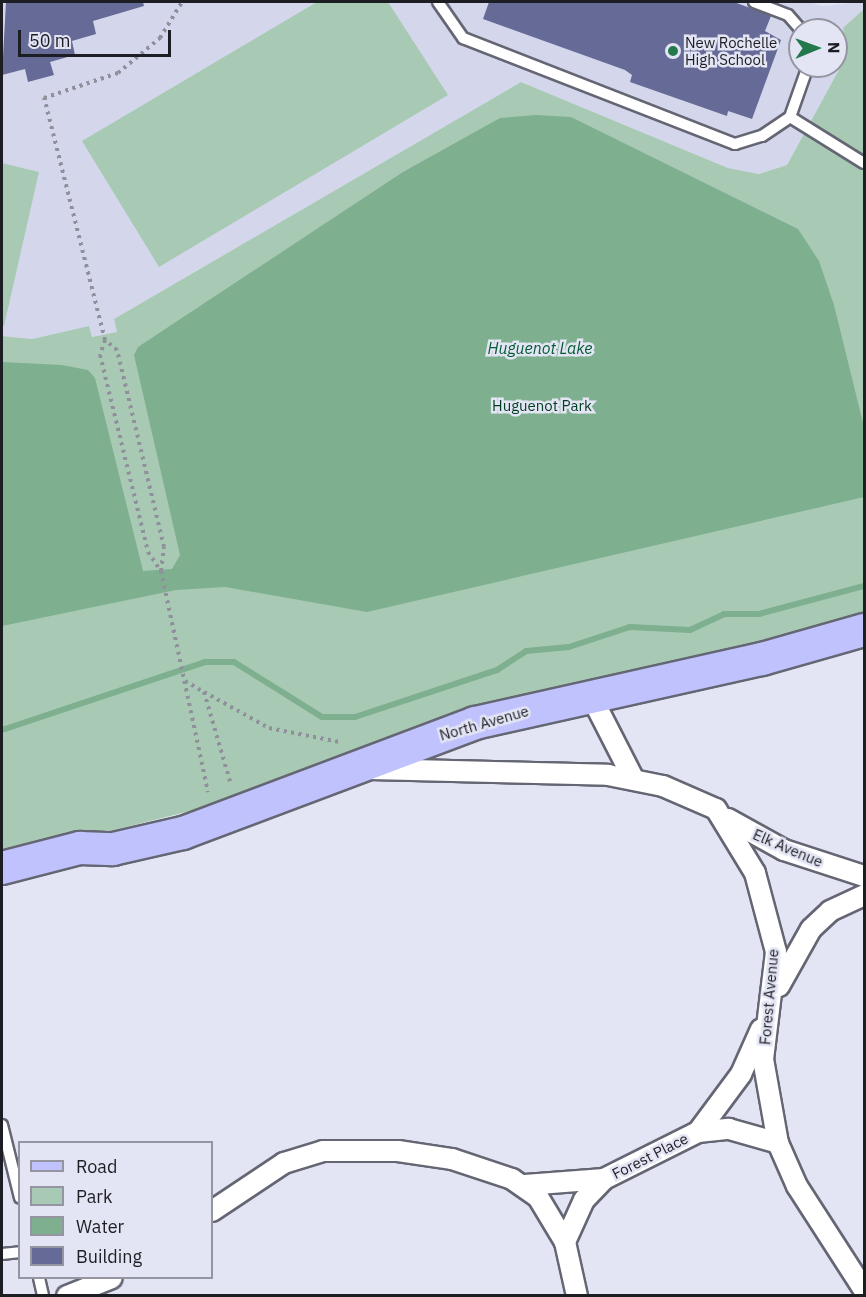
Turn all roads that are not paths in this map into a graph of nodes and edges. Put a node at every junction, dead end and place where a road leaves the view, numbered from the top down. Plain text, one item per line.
1 (438, 2) edge
2 (754, 2) edge
3 (791, 18) edge
4 (804, 78) edge
5 (790, 117) junction
6 (864, 163) edge
7 (864, 630) edge
8 (590, 694) junction
9 (348, 755) junction
10 (633, 778) junction
11 (716, 809) junction
12 (113, 849) junction
13 (2, 868) edge
14 (864, 876) edge
15 (2, 888) edge
16 (864, 895) edge
17 (769, 1011) junction
18 (2, 1125) edge
19 (698, 1132) junction
20 (778, 1143) junction
21 (604, 1179) junction
22 (525, 1185) junction
23 (18, 1190) edge
24 (213, 1210) edge
25 (565, 1242) junction
26 (18, 1252) edge
27 (2, 1254) edge
28 (39, 1279) edge
29 (110, 1279) edge
30 (864, 1290) edge
31 (43, 1296) edge
32 (67, 1296) edge
33 (577, 1296) edge

1 - 5 lane
2 - 3 lane
4 - 5 lane
5 - 6 lane
7 - 8 main road, North Avenue
8 - 9 main road, North Avenue
8 - 10 street
9 - 10 street
9 - 12 main road, North Avenue
10 - 11 street
11 - 14 street, Elk Avenue
11 - 17 street, Forest Avenue
12 - 13 main road, North Avenue
12 - 15 main road, North Avenue
16 - 17 street
17 - 19 street, Forest Place
17 - 20 street, Forest Avenue
18 - 23 lane
19 - 20 street
19 - 21 street, Forest Place
20 - 30 street, Forest Avenue
21 - 22 street, Forest Place
21 - 25 street, Forest Place
22 - 24 street
22 - 25 street
25 - 33 street
26 - 27 lane
28 - 31 lane
29 - 32 street

